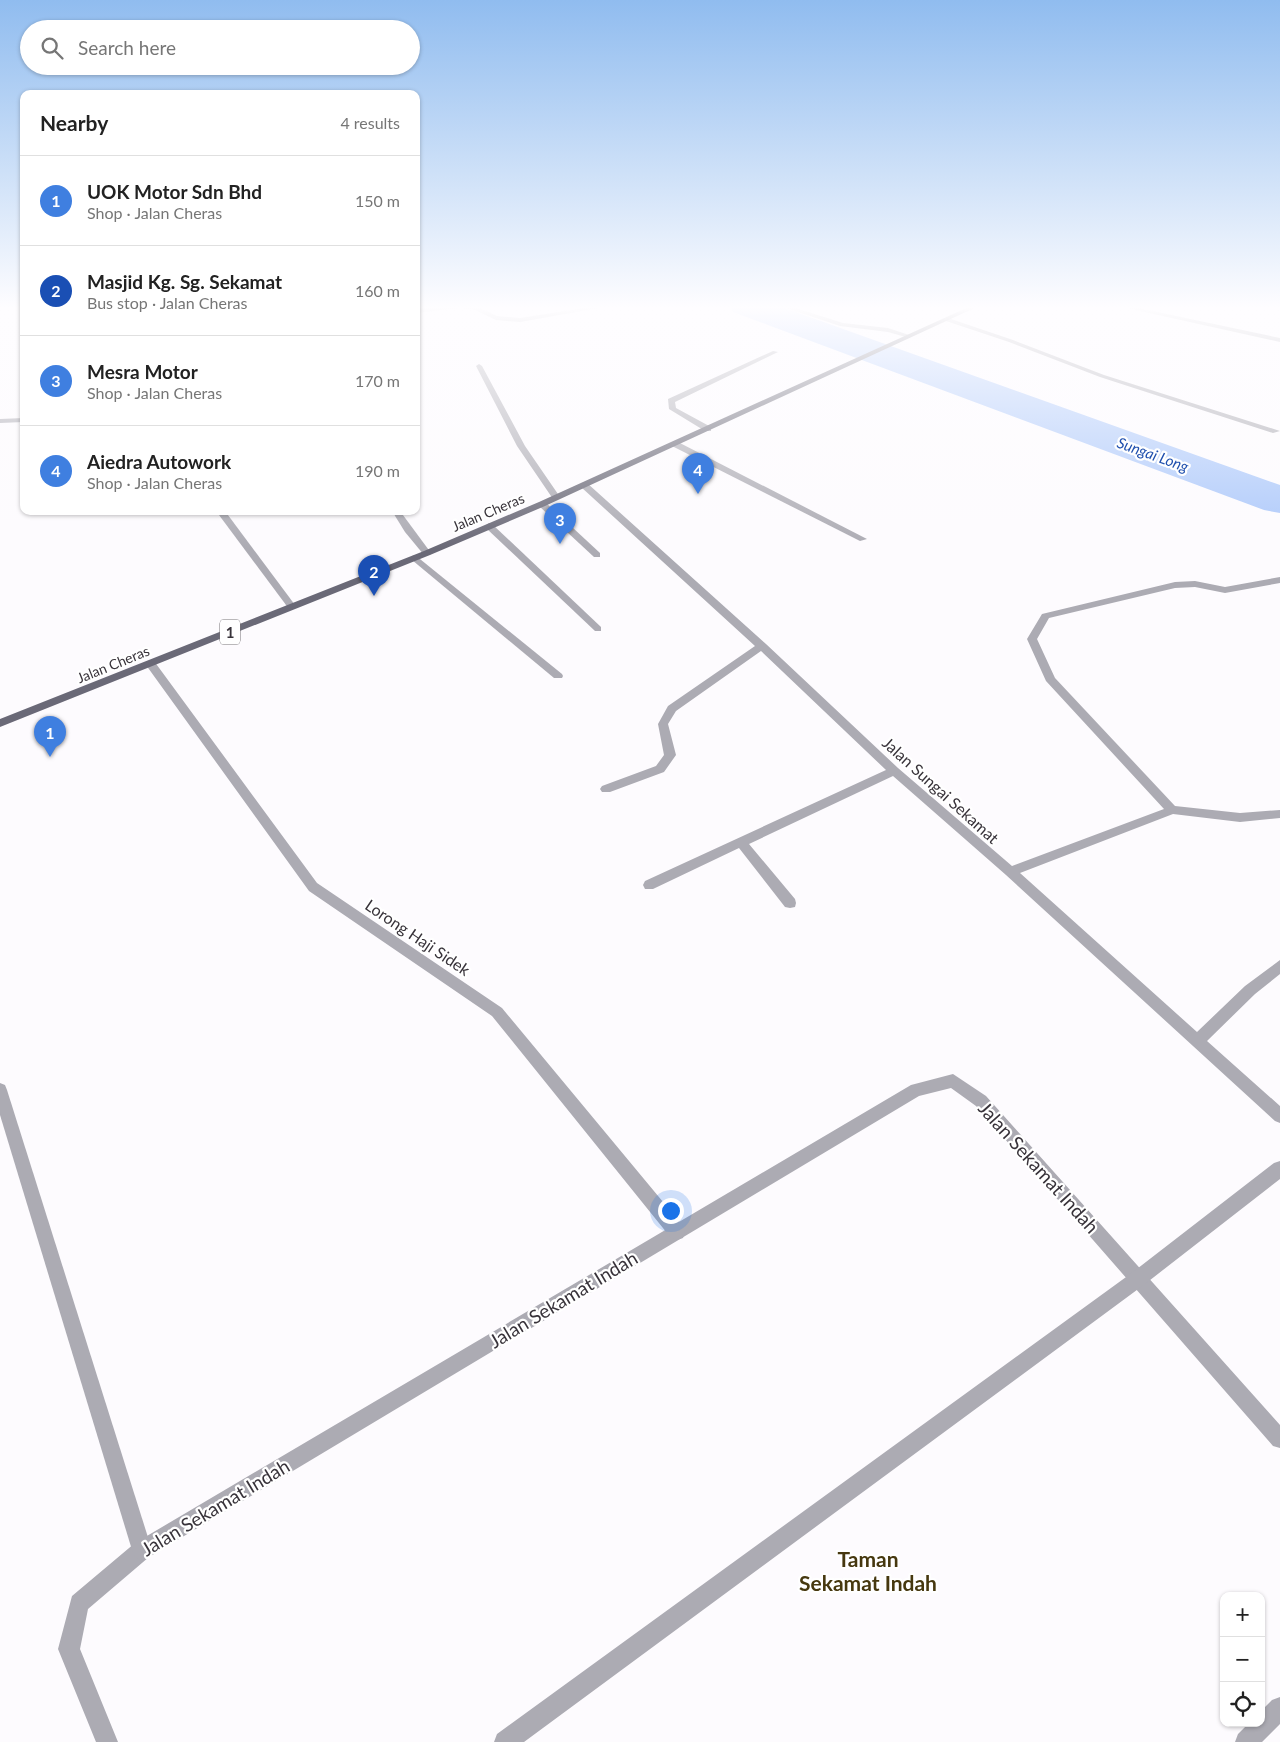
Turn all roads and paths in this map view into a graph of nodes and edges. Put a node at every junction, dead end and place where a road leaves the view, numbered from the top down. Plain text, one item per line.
1 (490, 386) edge
2 (702, 386) edge
3 (801, 386) edge
4 (1135, 386) edge
5 (20, 420) edge
6 (0, 422) edge
7 (708, 429) junction
8 (1276, 430) dead end
9 (674, 444) junction
10 (584, 485) junction
11 (556, 497) junction
12 (542, 504) junction
13 (223, 515) edge
14 (399, 515) edge
15 (489, 526) junction
16 (863, 539) dead end
17 (427, 553) junction
18 (597, 555) dead end
19 (415, 558) junction
20 (1280, 580) edge
21 (292, 607) junction
22 (598, 629) dead end
23 (762, 646) junction
24 (150, 664) junction
25 (558, 676) dead end
26 (0, 723) edge
27 (894, 771) junction
28 (606, 789) dead end
29 (1172, 810) junction
30 (1280, 814) edge
31 (741, 842) junction
32 (1010, 872) junction
33 (649, 885) dead end
34 (790, 903) dead end
35 (1280, 966) edge
36 (1197, 1041) junction
37 (0, 1090) edge
38 (1280, 1116) edge
39 (1280, 1169) edge
40 (677, 1232) junction
41 (1139, 1278) junction
42 (1280, 1439) edge
43 (142, 1550) junction
44 (1280, 1708) edge
45 (107, 1742) edge
46 (505, 1742) edge
47 (1246, 1742) edge

1 - 11 street
2 - 7 street
3 - 7 main road, Jalan Cheras / 1
4 - 8 street
5 - 6 street
7 - 9 main road, Jalan Cheras / 1
9 - 10 main road, Jalan Cheras / 1
9 - 16 street
10 - 11 main road, Jalan Cheras / 1
10 - 23 street, Jalan Sungai Sekamat
11 - 12 main road, Jalan Cheras / 1
12 - 15 main road, Jalan Cheras / 1
12 - 18 street
13 - 21 street
14 - 17 street
15 - 17 main road, Jalan Cheras / 1
15 - 22 street
17 - 19 main road, Jalan Cheras / 1
19 - 21 main road, Jalan Cheras / 1
19 - 25 street
20 - 29 street
21 - 24 main road, Jalan Cheras / 1
23 - 27 street, Jalan Sungai Sekamat
23 - 28 street
24 - 26 main road, Jalan Cheras / 1
24 - 40 street, Lorong Haji Sidek
27 - 31 street
27 - 32 street, Jalan Sungai Sekamat
29 - 30 street
29 - 32 street
31 - 33 street
31 - 34 street
32 - 36 street, Jalan Sungai Sekamat
35 - 36 street
36 - 38 street, Jalan Sungai Sekamat
37 - 43 street
39 - 41 street
40 - 41 street, Jalan Sekamat Indah
40 - 43 street, Jalan Sekamat Indah
41 - 42 street, Jalan Sekamat Indah
41 - 46 street
43 - 45 street, Jalan Sekamat Indah
44 - 47 street

